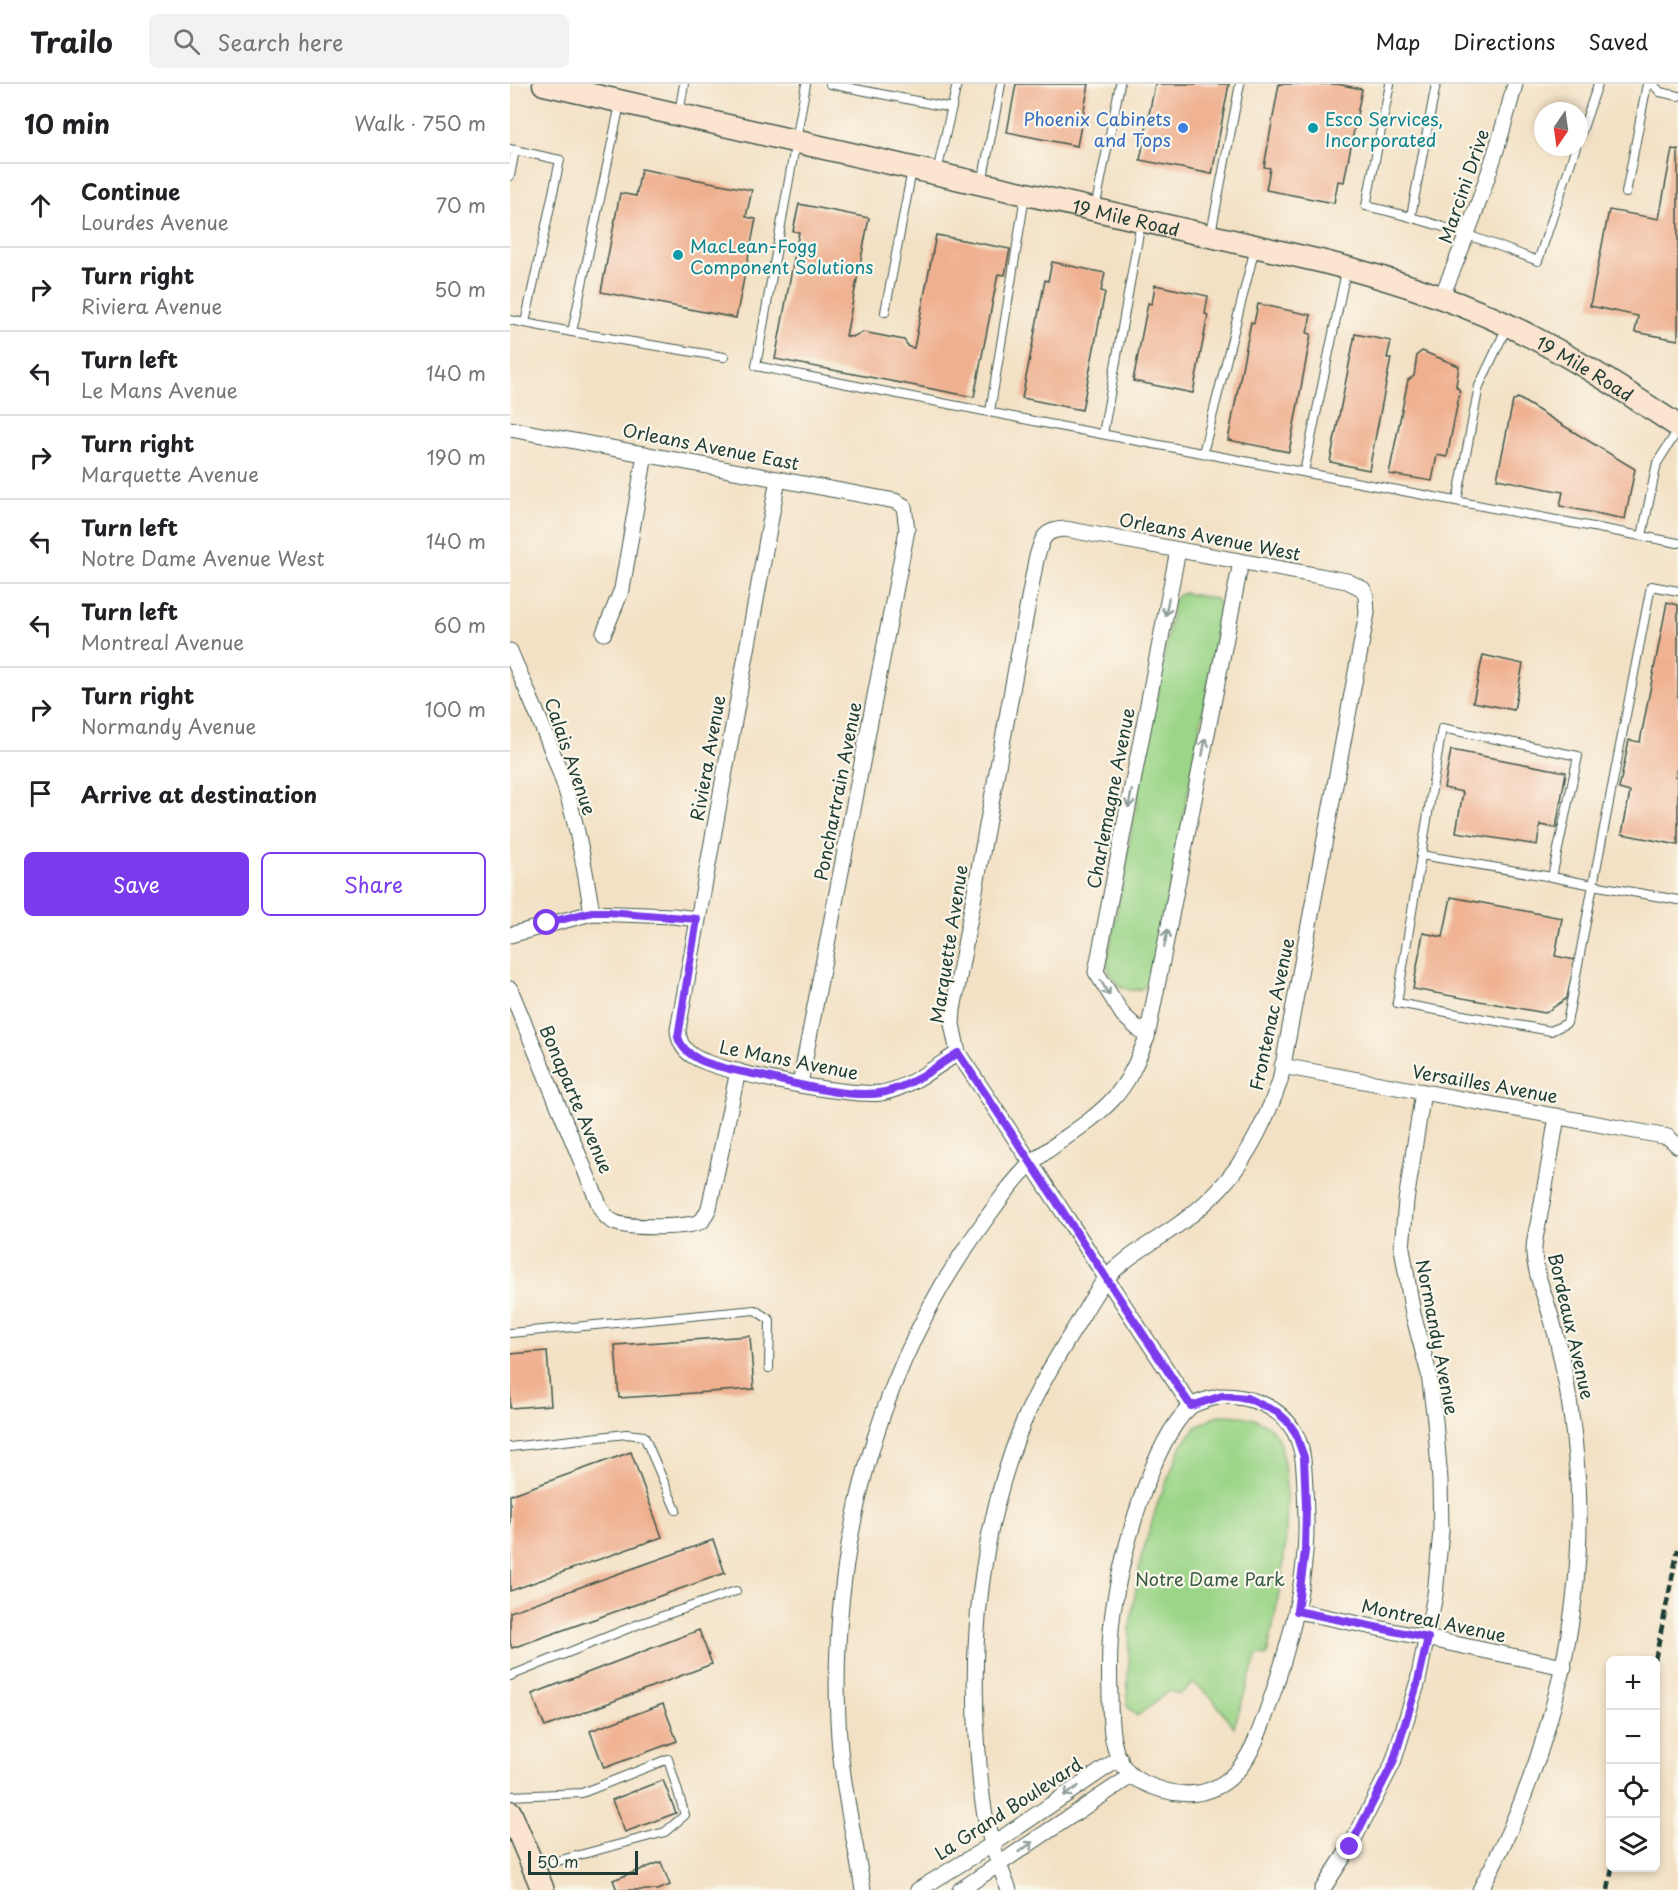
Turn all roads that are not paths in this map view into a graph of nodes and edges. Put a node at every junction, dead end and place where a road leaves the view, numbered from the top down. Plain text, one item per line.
1 (544, 84) edge
2 (684, 84) edge
3 (807, 84) edge
4 (830, 84) edge
5 (957, 84) edge
6 (1001, 84) edge
7 (1120, 84) edge
8 (1240, 84) edge
9 (1390, 84) edge
10 (1436, 84) edge
11 (1515, 84) edge
12 (1598, 84) edge
13 (1647, 84) edge
14 (1653, 84) edge
15 (1678, 96) edge
16 (621, 102) junction
17 (952, 108) junction
18 (1588, 113) edge
19 (679, 115) junction
20 (796, 142) junction
21 (513, 150) edge
22 (1573, 156) edge
23 (912, 168) junction
24 (937, 174) junction
25 (510, 176) edge
26 (981, 184) junction
27 (1025, 194) junction
28 (1626, 194) dead end
29 (1094, 210) junction
30 (1411, 216) junction
31 (1141, 220) junction
32 (1469, 234) junction
33 (1210, 236) junction
34 (1256, 247) junction
35 (1347, 268) junction
36 (1441, 298) junction
37 (885, 312) dead end
38 (510, 320) edge
39 (525, 323) junction
40 (1508, 325) junction
41 (572, 333) junction
42 (724, 357) dead end
43 (990, 412) junction
44 (1678, 428) edge
45 (510, 429) edge
46 (1103, 434) junction
47 (1203, 453) junction
48 (645, 454) junction
49 (1304, 472) junction
50 (777, 479) junction
51 (1457, 501) junction
52 (904, 506) joint
53 (1047, 532) joint
54 (1642, 536) junction
55 (1678, 543) edge
56 (1178, 550) junction
57 (1241, 562) junction
58 (1363, 589) joint
59 (1678, 591) edge
60 (604, 633) dead end
61 (510, 651) edge
62 (1421, 855) junction
63 (1552, 877) junction
64 (1593, 885) junction
65 (1678, 900) edge
66 (592, 912) junction
67 (697, 919) junction
68 (510, 934) edge
69 (510, 989) edge
70 (1147, 1037) junction
71 (680, 1044) joint
72 (958, 1053) junction
73 (1282, 1066) junction
74 (738, 1071) junction
75 (800, 1084) junction
76 (1423, 1092) junction
77 (1557, 1116) junction
78 (1678, 1146) edge
79 (1032, 1162) junction
80 (1106, 1279) junction
81 (510, 1333) edge
82 (769, 1368) dead end
83 (1191, 1406) junction
84 (510, 1447) edge
85 (676, 1510) dead end
86 (736, 1591) dead end
87 (1297, 1611) junction
88 (1428, 1638) junction
89 (1564, 1667) junction
90 (510, 1676) edge
91 (1120, 1758) junction
92 (1131, 1776) junction
93 (510, 1796) edge
94 (510, 1812) edge
95 (993, 1844) junction
96 (1000, 1864) junction
97 (534, 1867) junction
98 (543, 1890) edge
99 (863, 1890) edge
100 (918, 1890) edge
101 (960, 1890) edge
102 (1010, 1890) edge
103 (1322, 1890) edge
104 (1480, 1890) edge

1 - 16 street, 19 Mile Road
2 - 19 lane
3 - 20 lane
4 - 17 lane
5 - 17 lane
6 - 26 lane
7 - 29 lane
8 - 33 lane
9 - 30 lane
10 - 30 lane
11 - 32 street, Marcini Drive
12 - 18 lane
13 - 28 lane
14 - 15 lane
16 - 19 street, 19 Mile Road
16 - 41 lane
17 - 24 lane
19 - 20 street, 19 Mile Road
20 - 23 street, 19 Mile Road
20 - 43 lane
21 - 25 lane
21 - 39 lane
22 - 32 lane
23 - 24 street, 19 Mile Road
23 - 37 lane
24 - 26 street, 19 Mile Road
26 - 27 street, 19 Mile Road
27 - 29 street, 19 Mile Road
27 - 43 lane
29 - 31 street, 19 Mile Road
30 - 32 lane
31 - 33 street, 19 Mile Road
31 - 46 lane
32 - 36 street, Marcini Drive
33 - 34 street, 19 Mile Road
34 - 35 street, 19 Mile Road
34 - 47 lane
35 - 36 street, 19 Mile Road
35 - 49 lane
36 - 40 street, 19 Mile Road
38 - 39 lane
39 - 41 lane
40 - 44 street, 19 Mile Road
40 - 51 lane
41 - 42 lane
43 - 46 lane
44 - 54 lane
45 - 48 street, Orleans Avenue East
46 - 47 lane
47 - 49 lane
48 - 50 street, Orleans Avenue East
48 - 60 street
49 - 51 lane
50 - 52 street, Orleans Avenue East
50 - 67 street, Riviera Avenue
51 - 54 lane
52 - 75 street, Ponchartrain Avenue
53 - 56 street, Orleans Avenue West
53 - 72 street, Marquette Avenue
54 - 55 lane
56 - 57 street, Orleans Avenue West
56 -> 70 street, Charlemagne Avenue
57 - 58 street, Orleans Avenue West
70 -> 57 street
58 - 73 street, Frontenac Avenue
59 - 64 lane
61 - 66 street, Calais Avenue
62 - 63 lane
62 - 63 lane
62 - 64 lane
63 - 64 lane
64 - 65 lane
66 - 67 street
66 - 68 street
67 - 71 street, Riviera Avenue
69 - 74 street, Bonaparte Avenue
70 - 79 street
71 - 74 street, Le Mans Avenue
72 - 75 street, Le Mans Avenue
72 - 79 street, Marquette Avenue
73 - 76 street, Versailles Avenue
73 - 80 street, Frontenac Avenue
74 - 75 street, Le Mans Avenue
76 - 77 street, Versailles Avenue
76 - 88 street, Normandy Avenue
77 - 78 street, Versailles Avenue
77 - 89 street, Bordeaux Avenue
79 - 80 street, Marquette Avenue
79 - 99 street
80 - 83 street, Marquette Avenue
80 - 95 street, Frontenac Avenue
81 - 82 lane
83 - 87 street
83 - 91 street
84 - 85 lane
86 - 90 lane
87 - 88 street, Montreal Avenue
87 - 92 street
88 - 89 street, Montreal Avenue
88 - 103 street, Normandy Avenue
89 - 104 street, Bordeaux Avenue
91 - 92 street
91 -> 95 street, La Grand Boulevard
96 -> 92 street
93 - 97 lane
94 - 97 street
95 - 96 street, Frontenac Avenue
95 - 100 street, La Grand Boulevard
96 - 101 street
96 - 102 street, Frontenac Avenue
97 - 98 street

